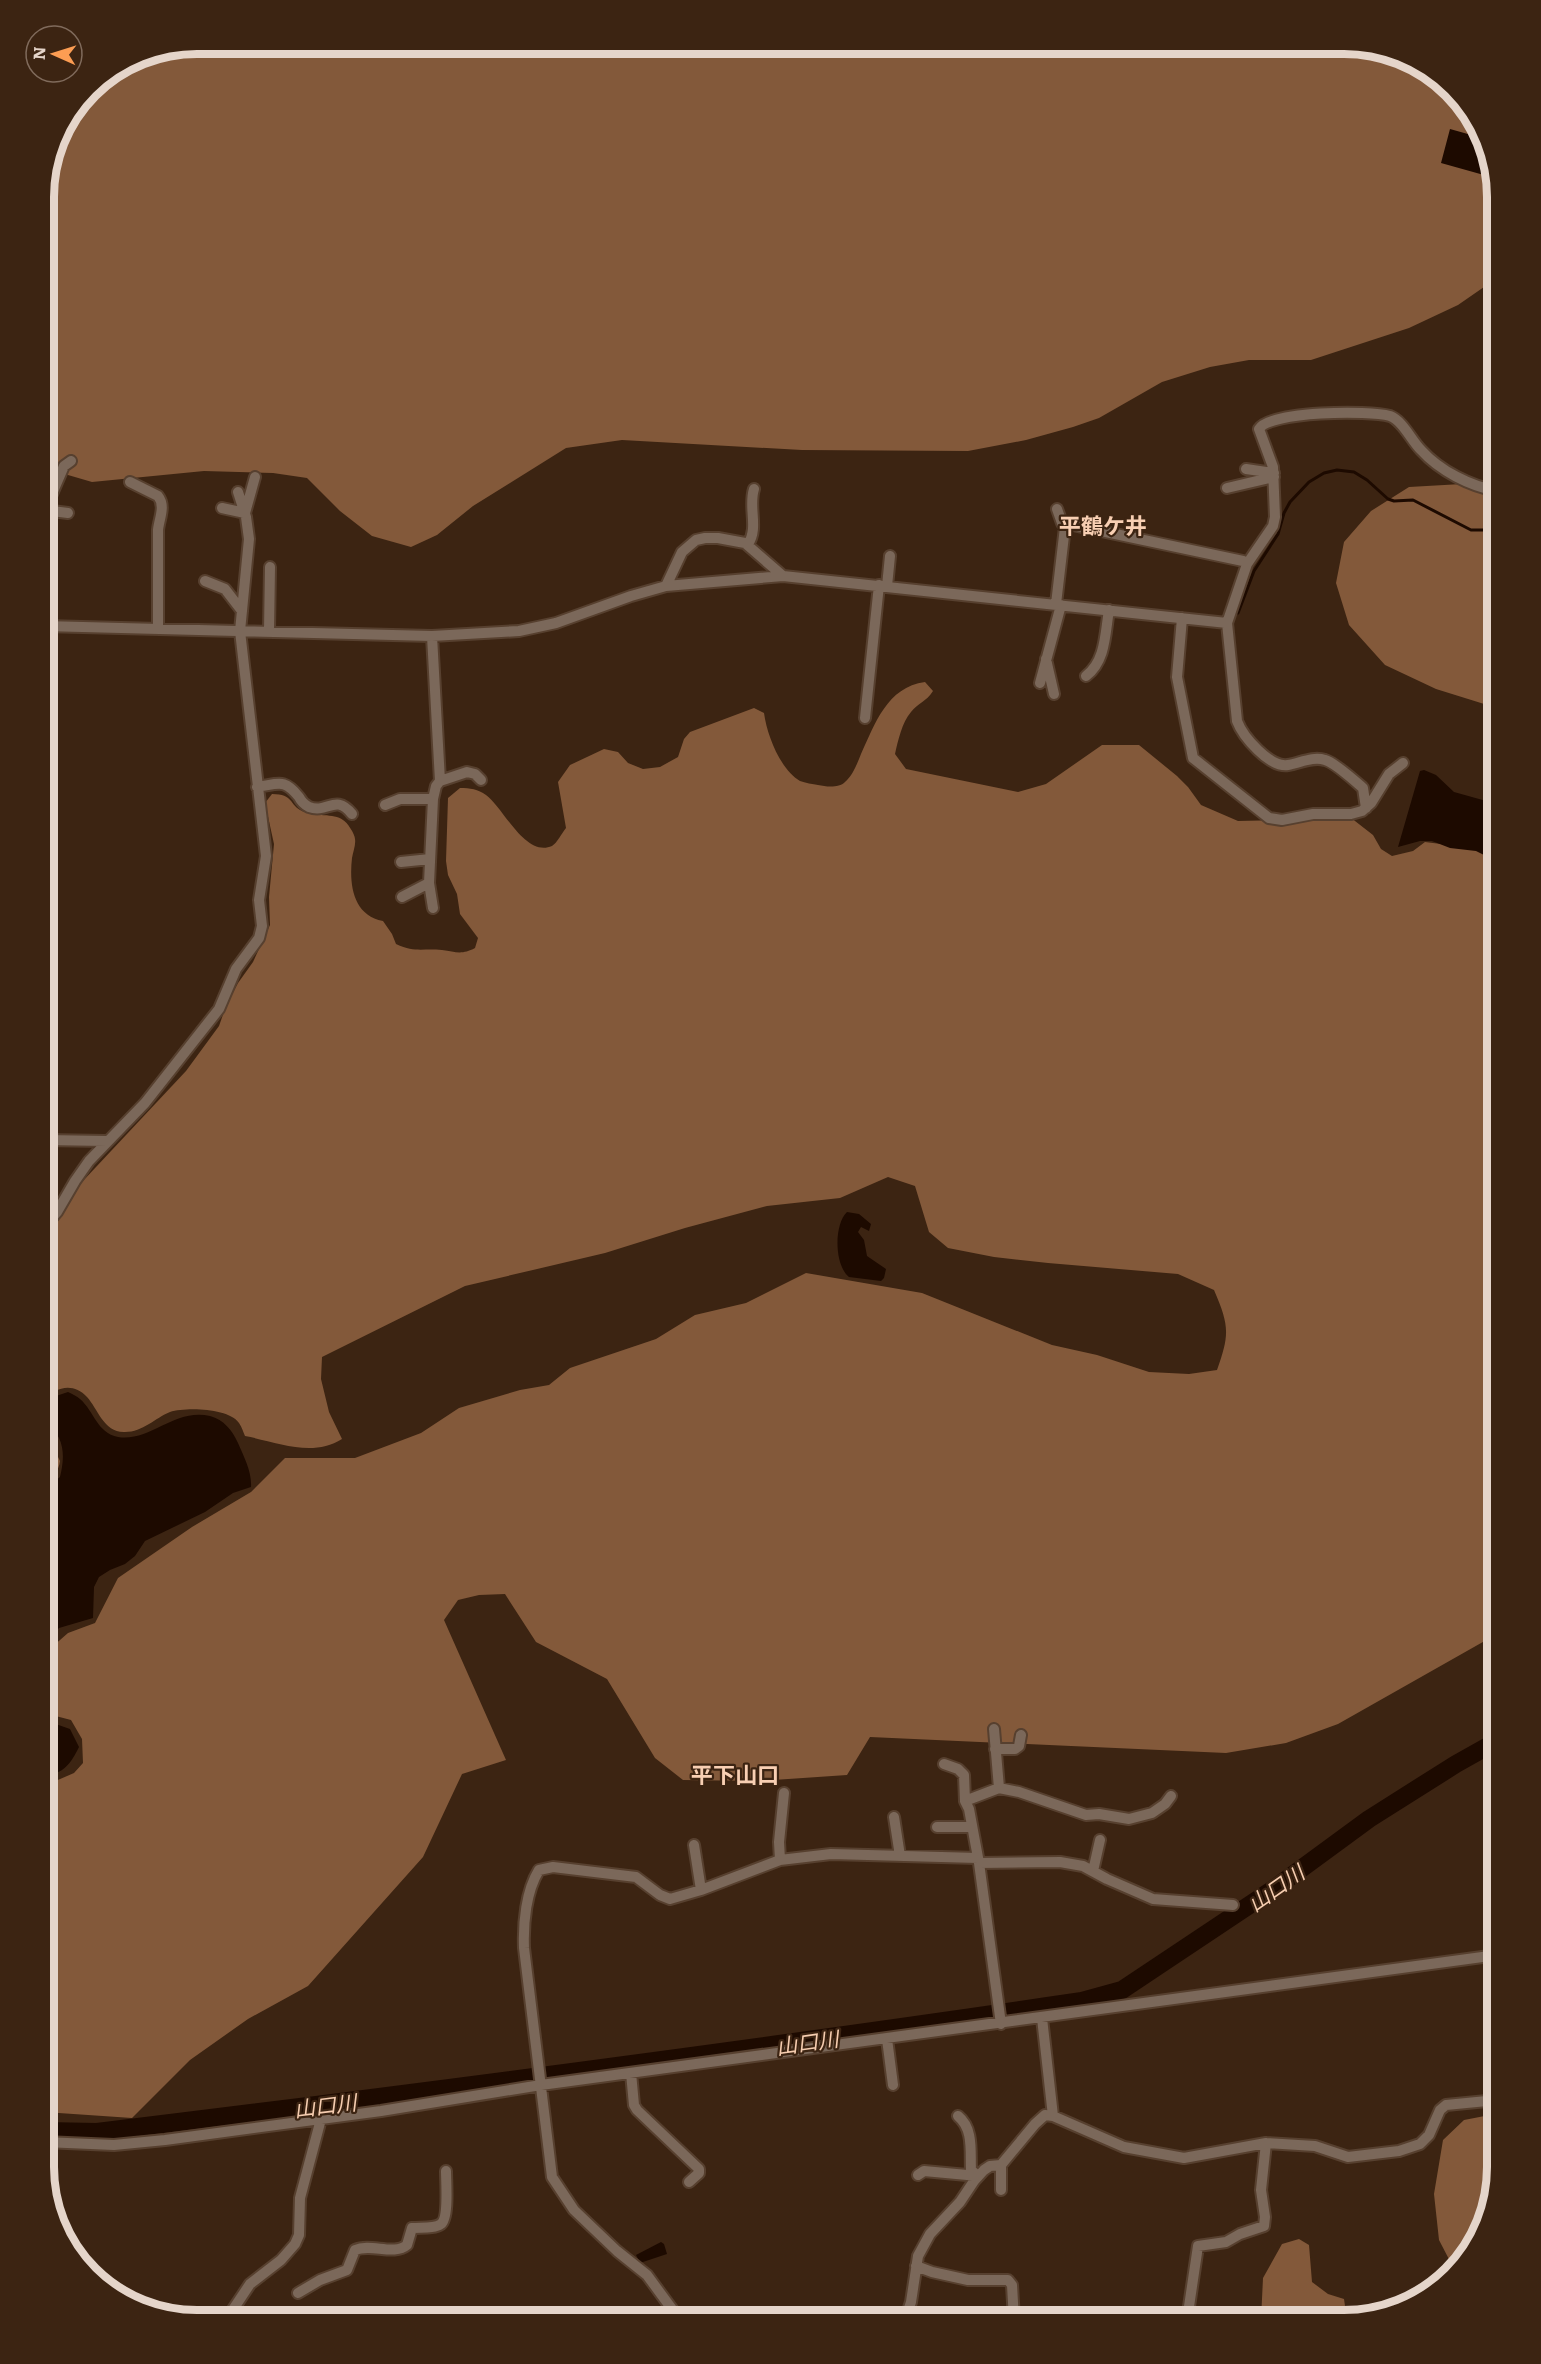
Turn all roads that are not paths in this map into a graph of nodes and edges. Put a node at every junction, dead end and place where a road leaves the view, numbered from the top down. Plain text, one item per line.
1 (71, 461) dead end
2 (1246, 469) dead end
3 (1274, 475) junction
4 (255, 477) dead end
5 (130, 482) dead end
6 (54, 488) edge
7 (1227, 488) dead end
8 (1487, 488) edge
9 (754, 489) dead end
10 (238, 492) dead end
11 (222, 508) dead end
12 (1057, 509) dead end
13 (54, 511) edge
14 (68, 513) dead end
15 (245, 513) junction
16 (1065, 527) junction
17 (748, 544) junction
18 (890, 556) dead end
19 (1247, 564) junction
20 (270, 567) dead end
21 (783, 576) junction
22 (205, 580) dead end
23 (883, 585) junction
24 (666, 586) junction
25 (1059, 605) junction
26 (1109, 610) junction
27 (242, 611) junction
28 (1182, 618) junction
29 (1227, 623) junction
30 (54, 626) edge
31 (158, 629) junction
32 (240, 631) junction
33 (269, 631) junction
34 (432, 636) junction
35 (1046, 659) junction
36 (1086, 676) dead end
37 (1040, 683) dead end
38 (1054, 694) dead end
39 (865, 718) dead end
40 (1403, 763) dead end
41 (481, 780) dead end
42 (440, 781) junction
43 (257, 788) junction
44 (433, 799) junction
45 (385, 805) dead end
46 (1366, 808) junction
47 (352, 814) dead end
48 (430, 859) junction
49 (401, 862) dead end
50 (429, 883) junction
51 (402, 897) dead end
52 (434, 908) dead end
53 (54, 1140) edge
54 (107, 1141) junction
55 (54, 1215) edge
56 (994, 1729) dead end
57 (1021, 1735) dead end
58 (995, 1749) junction
59 (944, 1764) dead end
60 (999, 1788) junction
61 (784, 1793) dead end
62 (1172, 1796) dead end
63 (964, 1801) junction
64 (894, 1817) dead end
65 (937, 1827) dead end
66 (972, 1827) junction
67 (1100, 1840) dead end
68 (694, 1845) dead end
69 (900, 1856) junction
70 (780, 1860) junction
71 (979, 1861) junction
72 (1093, 1871) junction
73 (701, 1890) junction
74 (1233, 1905) dead end
75 (1487, 1956) edge
76 (1042, 2018) junction
77 (1001, 2022) junction
78 (887, 2039) junction
79 (631, 2073) junction
80 (541, 2083) junction
81 (893, 2085) dead end
82 (1487, 2101) edge
83 (958, 2116) dead end
84 (1053, 2116) junction
85 (321, 2119) junction
86 (54, 2142) edge
87 (1266, 2143) junction
88 (1001, 2165) junction
89 (446, 2171) dead end
90 (918, 2175) dead end
91 (978, 2176) junction
92 (689, 2182) dead end
93 (1001, 2190) dead end
94 (916, 2266) junction
95 (298, 2293) dead end
96 (233, 2310) edge
97 (673, 2310) edge
98 (909, 2310) edge
99 (1013, 2310) edge
100 (1188, 2310) edge

1 - 6 street
2 - 3 street
3 - 7 street
3 - 8 street
3 - 19 street
4 - 15 street
5 - 31 street
9 - 17 street
10 - 15 street
11 - 15 street
12 - 16 street
13 - 14 street
15 - 27 street
16 - 19 street
16 - 25 street
17 - 21 street
17 - 24 street
18 - 23 street
19 - 29 street
20 - 33 street
21 - 23 street
21 - 24 street
22 - 27 street
23 - 25 street
23 - 39 street
24 - 34 street
25 - 26 street
25 - 35 street
26 - 28 street
26 - 36 street
27 - 32 street
28 - 29 street
28 - 46 street
29 - 46 street
30 - 31 street
31 - 32 street
32 - 33 street
32 - 43 street
33 - 34 street
34 - 42 street
35 - 37 street
35 - 38 street
40 - 46 street
41 - 42 street
42 - 44 street
43 - 47 street
43 - 54 street
44 - 45 street
44 - 48 street
48 - 49 street
48 - 50 street
50 - 51 street
50 - 52 street
53 - 54 street
54 - 55 street
56 - 58 street
57 - 58 street
58 - 60 street
59 - 63 street
60 - 62 street
60 - 63 street
61 - 70 street
63 - 66 street
64 - 69 street
65 - 66 street
66 - 71 street
67 - 72 street
68 - 73 street
69 - 70 street
69 - 71 street
70 - 73 street
71 - 72 street
71 - 77 street
72 - 74 street
73 - 80 street
75 - 76 street
76 - 77 street
76 - 84 street
77 - 78 street
78 - 79 street
78 - 81 street
79 - 80 street
79 - 92 street
80 - 85 street
80 - 97 street
82 - 87 street
83 - 91 street
84 - 87 street
84 - 88 street
85 - 86 street
85 - 96 street
87 - 100 street
88 - 91 street
88 - 93 street
89 - 95 street
90 - 91 street
91 - 94 street
94 - 98 street
94 - 99 street

